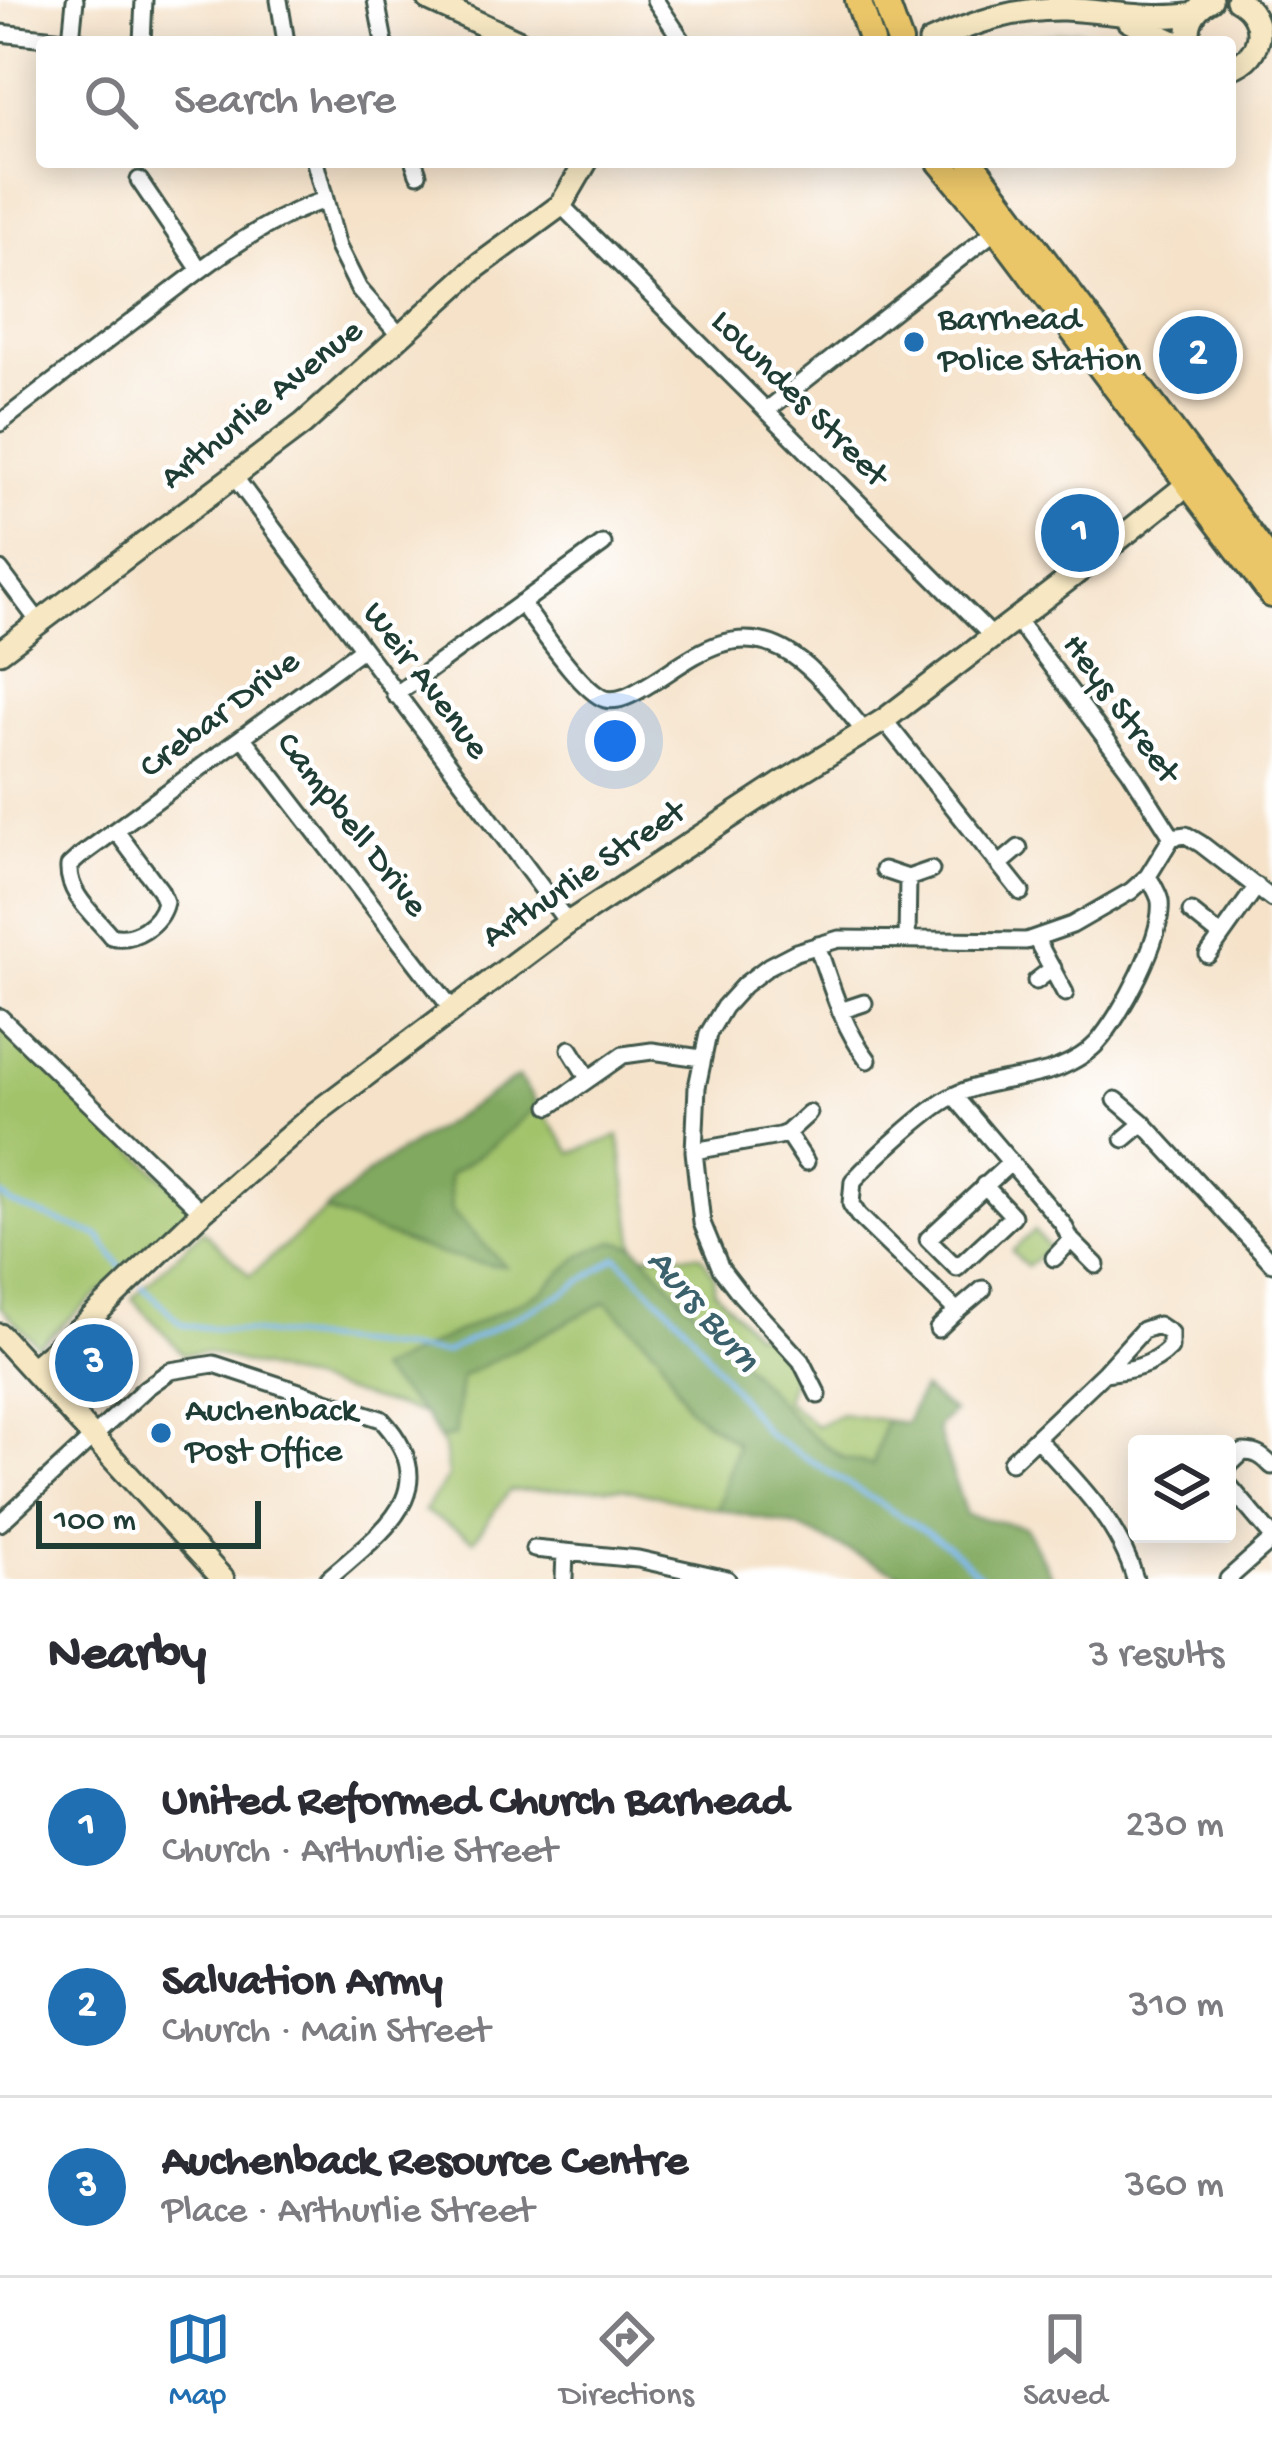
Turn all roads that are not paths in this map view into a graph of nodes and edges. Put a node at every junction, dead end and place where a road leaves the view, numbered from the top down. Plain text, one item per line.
1 (75, 0) edge
2 (144, 0) edge
3 (279, 0) edge
4 (376, 0) edge
5 (429, 0) edge
6 (655, 0) edge
7 (858, 0) edge
8 (884, 0) edge
9 (458, 7) edge
10 (1202, 7) edge
11 (1251, 9) edge
12 (1117, 16) junction
13 (0, 33) edge
14 (77, 36) edge
15 (142, 36) edge
16 (285, 36) edge
17 (383, 36) edge
18 (509, 36) edge
19 (679, 36) edge
20 (870, 36) edge
21 (898, 36) edge
22 (944, 36) edge
23 (1162, 36) edge
24 (1190, 36) edge
25 (36, 37) edge
26 (1263, 47) edge
27 (1236, 66) edge
28 (317, 168) edge
29 (583, 168) edge
30 (946, 168) edge
31 (974, 168) edge
32 (139, 180) dead end
33 (325, 200) junction
34 (561, 205) junction
35 (1004, 224) junction
36 (200, 270) junction
37 (400, 337) junction
38 (766, 410) junction
39 (0, 423) edge
40 (233, 476) junction
41 (1196, 478) junction
42 (603, 544) dead end
43 (1272, 564) edge
44 (0, 570) edge
45 (1272, 596) edge
46 (520, 603) junction
47 (1016, 619) junction
48 (39, 622) junction
49 (993, 637) junction
50 (362, 649) junction
51 (0, 652) edge
52 (395, 695) junction
53 (875, 726) junction
54 (243, 738) junction
55 (116, 831) junction
56 (1172, 837) junction
57 (1018, 848) dead end
58 (1000, 864) junction
59 (931, 870) dead end
60 (884, 871) dead end
61 (1148, 876) junction
62 (908, 878) junction
63 (1258, 886) junction
64 (1021, 892) dead end
65 (1272, 899) edge
66 (1191, 912) dead end
67 (568, 923) junction
68 (1221, 936) junction
69 (1036, 939) junction
70 (908, 940) junction
71 (817, 945) junction
72 (1208, 956) dead end
73 (1053, 968) junction
74 (1036, 981) dead end
75 (1065, 993) dead end
76 (864, 1003) dead end
77 (452, 1009) junction
78 (840, 1011) junction
79 (0, 1016) edge
80 (569, 1048) dead end
81 (701, 1058) junction
82 (868, 1060) dead end
83 (588, 1078) junction
84 (954, 1096) junction
85 (1116, 1100) dead end
86 (550, 1106) dead end
87 (808, 1113) dead end
88 (1143, 1123) junction
89 (787, 1132) junction
90 (1124, 1139) dead end
91 (694, 1150) junction
92 (806, 1162) dead end
93 (1010, 1163) junction
94 (984, 1185) junction
95 (202, 1212) junction
96 (1071, 1240) junction
97 (1054, 1258) dead end
98 (1272, 1263) edge
99 (1096, 1265) dead end
100 (983, 1289) dead end
101 (957, 1311) junction
102 (938, 1329) dead end
103 (0, 1334) edge
104 (32, 1369) junction
105 (1104, 1372) dead end
106 (818, 1395) dead end
107 (94, 1438) junction
108 (1036, 1438) junction
109 (1236, 1459) edge
110 (1011, 1462) dead end
111 (1272, 1466) edge
112 (1236, 1495) edge
113 (0, 1523) edge
114 (1272, 1538) edge
115 (535, 1549) dead end
116 (566, 1552) junction
117 (564, 1578) edge
118 (224, 1579) edge
119 (328, 1579) edge
120 (727, 1579) edge
121 (1135, 1579) edge
122 (1228, 1579) edge

1 - 14 street
2 - 15 street
3 - 16 street
4 - 17 street
5 - 9 street
6 - 19 street
7 - 20 main road
8 - 21 main road
9 - 18 street
10 - 12 street
10 - 24 street
11 - 26 street
12 - 22 street
12 - 23 street
13 - 25 street
26 - 27 street
28 - 33 street
29 - 34 street
30 - 35 main road
31 - 35 main road
32 - 36 street
33 - 36 street
33 - 37 street
34 - 37 street, Arthurlie Avenue
34 - 38 street, Lowndes Street
35 - 38 street
35 - 41 main road
36 - 39 street
37 - 40 street, Arthurlie Avenue
38 - 49 street, Lowndes Street
40 - 48 street, Arthurlie Avenue
40 - 50 street, Weir Avenue
41 - 43 main road
41 - 45 main road
41 - 47 street, Arthurlie Street
42 - 46 street
44 - 48 street
46 - 52 street
46 - 53 street
47 - 49 street, Arthurlie Street
47 - 56 street, Heys Street
48 - 51 street, Arthurlie Avenue
49 - 53 street, Arthurlie Street
50 - 52 street, Weir Avenue
50 - 54 street, Crebar Drive
52 - 67 street, Weir Avenue
53 - 58 street
53 - 67 street, Arthurlie Street
54 - 55 street, Crebar Drive
54 - 77 street, Campbell Drive
55 - 55 street, Crebar Drive
56 - 61 street
56 - 63 street
57 - 58 street
58 - 64 street
59 - 62 street
60 - 62 street
61 - 69 street
61 - 84 street
62 - 70 street
63 - 65 street
63 - 68 street
66 - 68 street
67 - 77 street, Arthurlie Street
68 - 72 street
69 - 70 street
69 - 73 street
70 - 71 street
71 - 78 street
71 - 81 street
73 - 74 street
73 - 75 street
76 - 78 street
77 - 95 street, Arthurlie Street
78 - 82 street
79 - 95 street
80 - 83 street
81 - 83 street
81 - 91 street
83 - 86 street
84 - 93 street
84 - 101 street
85 - 88 street
87 - 89 street
88 - 90 street
88 - 98 street
89 - 91 street
89 - 92 street
91 - 106 street
93 - 94 street
93 - 96 street
94 - 94 street
95 - 104 street, Arthurlie Street
96 - 97 street
96 - 99 street
100 - 101 street
101 - 102 street
103 - 104 street
104 - 107 street
105 - 108 street
107 - 113 street
107 - 118 street
107 - 119 street
108 - 110 street
108 - 121 street
109 - 111 street
112 - 114 street
114 - 122 street
115 - 116 street
116 - 117 street
116 - 120 street

